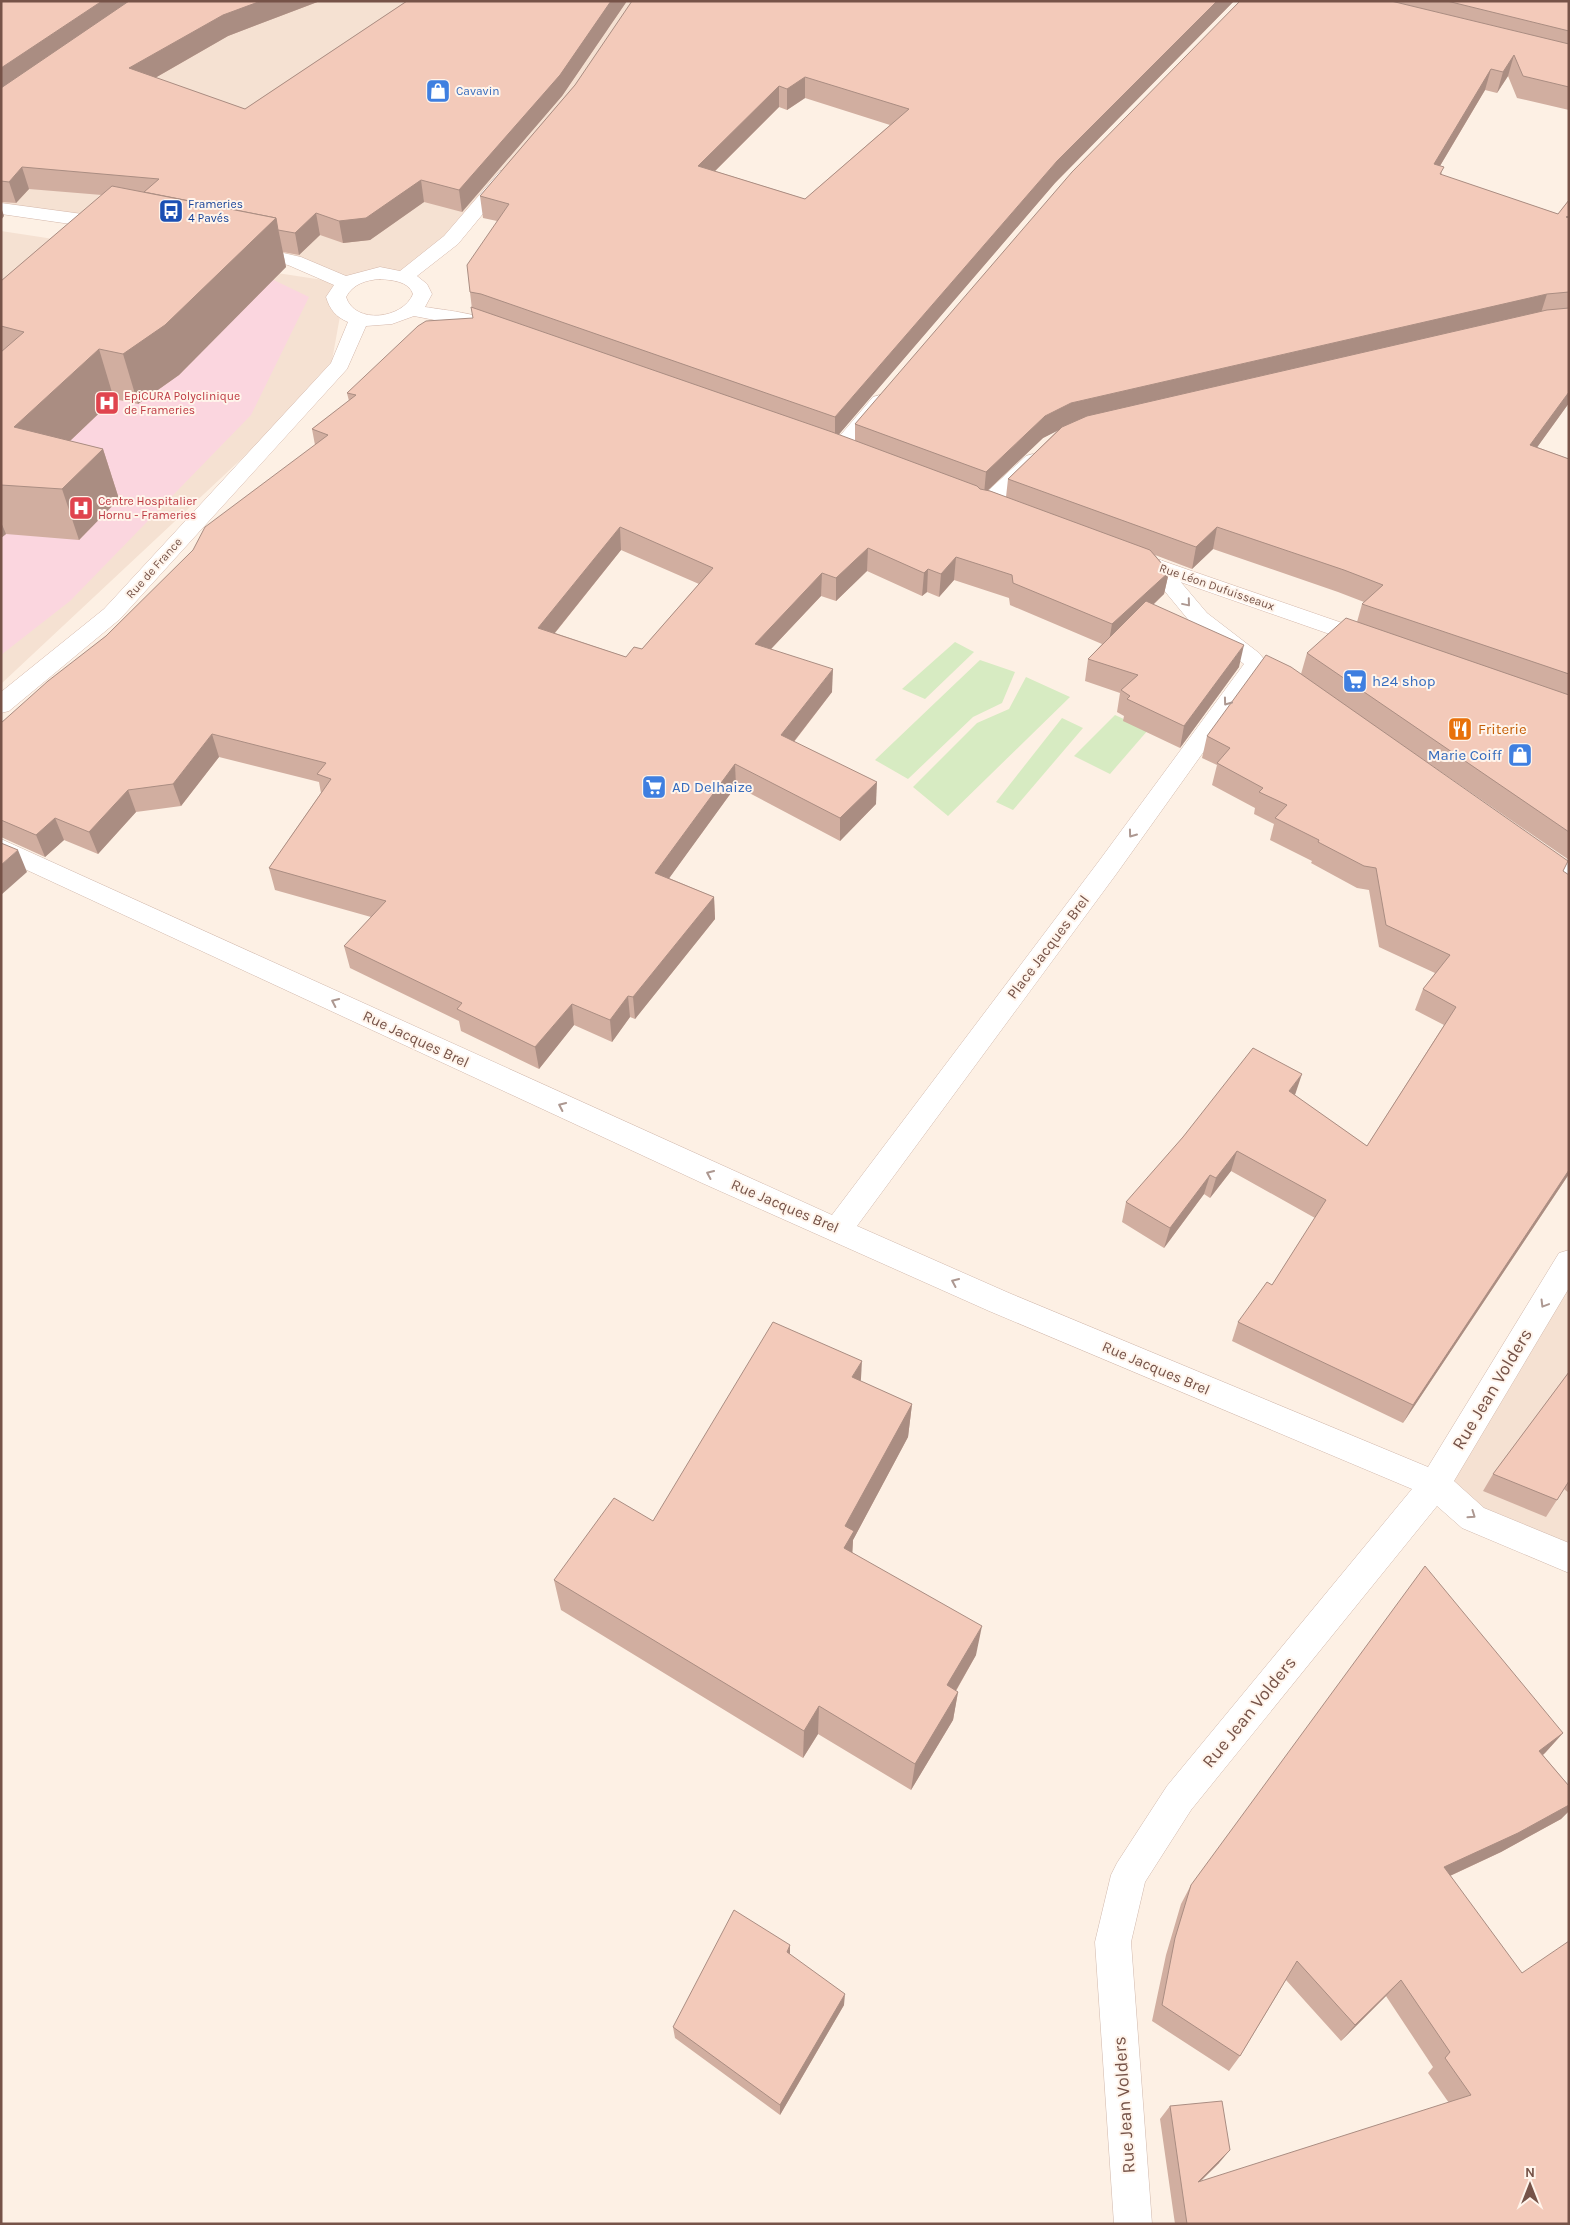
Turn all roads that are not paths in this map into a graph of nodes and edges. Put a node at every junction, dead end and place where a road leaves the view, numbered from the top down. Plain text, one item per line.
1 (519, 160) edge
2 (1, 208) edge
3 (133, 228) edge
4 (232, 248) edge
5 (405, 276) junction
6 (346, 283) junction
7 (411, 310) junction
8 (359, 319) junction
9 (513, 335) edge
10 (890, 390) edge
11 (1044, 449) edge
12 (839, 450) edge
13 (985, 505) edge
14 (1111, 550) edge
15 (1155, 566) junction
16 (1385, 645) edge
17 (1256, 663) junction
18 (1279, 674) edge
19 (1, 705) edge
20 (1511, 836) edge
21 (1, 848) edge
22 (1560, 870) edge
23 (838, 1229) junction
24 (1569, 1262) edge
25 (1435, 1484) junction
26 (1569, 1558) edge
27 (1133, 2224) edge

1 - 5 street
2 - 3 street
4 - 6 street
5 - 6 street
5 - 7 street
6 - 8 street
7 - 8 street
7 - 9 street
8 - 19 street, Rue de France
10 - 12 street
11 - 13 street
14 - 15 street, Rue Léon Dufuisseaux
15 - 16 street, Rue Léon Dufuisseaux
15 -> 17 street
17 - 18 street
17 -> 23 street, Place Jacques Brel
20 - 22 street
23 -> 21 street, Rue Jacques Brel
25 -> 23 street, Rue Jacques Brel
24 -> 25 street, Rue Jean Volders
25 -> 26 street, Rue Jacques Brel
25 - 27 street, Rue Jean Volders

